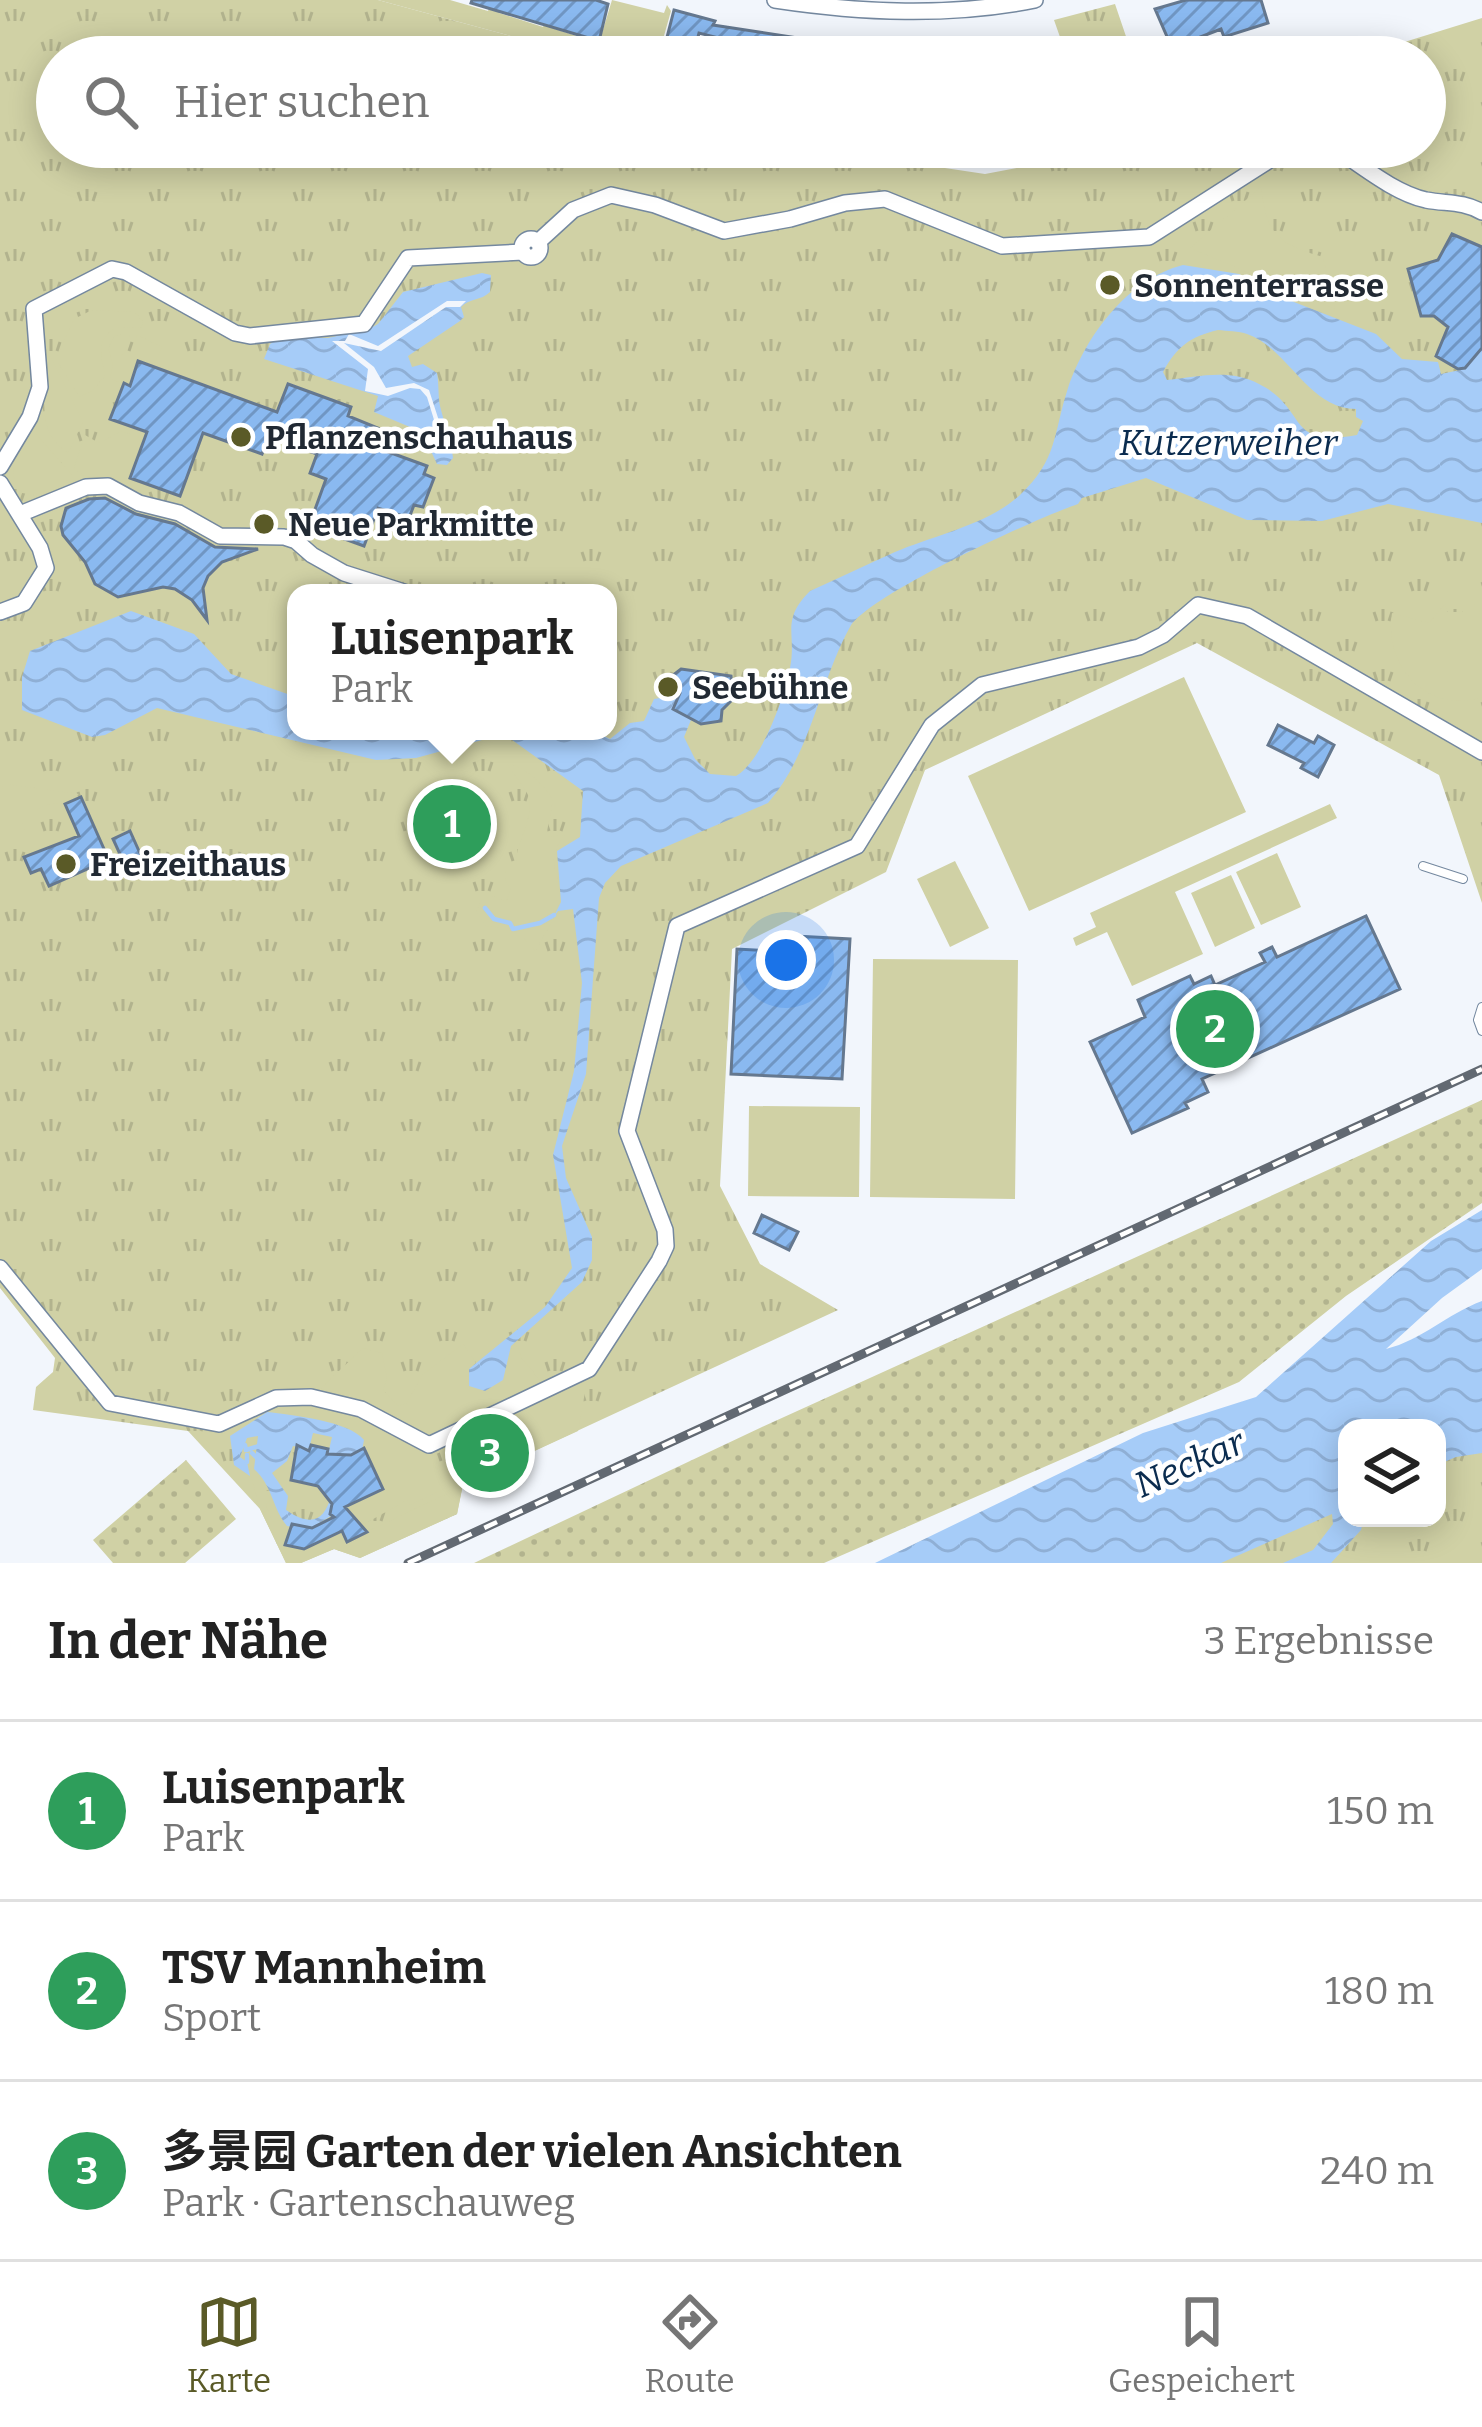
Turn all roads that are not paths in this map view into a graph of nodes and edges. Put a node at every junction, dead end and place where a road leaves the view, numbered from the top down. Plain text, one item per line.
1 (775, 0) edge
2 (1035, 0) edge
3 (1257, 168) edge
4 (1368, 168) edge
5 (1482, 212) edge
6 (0, 467) edge
7 (0, 483) edge
8 (20, 514) junction
9 (379, 584) edge
10 (0, 612) edge
11 (1482, 752) edge
12 (1423, 866) dead end
13 (1463, 879) dead end
14 (1482, 1006) edge
15 (1482, 1031) edge
16 (0, 1268) edge

1 - 2 street
3 - 6 street
4 - 5 street
7 - 8 street
8 - 9 street
8 - 10 street
11 - 16 street
12 - 13 lane
14 - 15 lane

